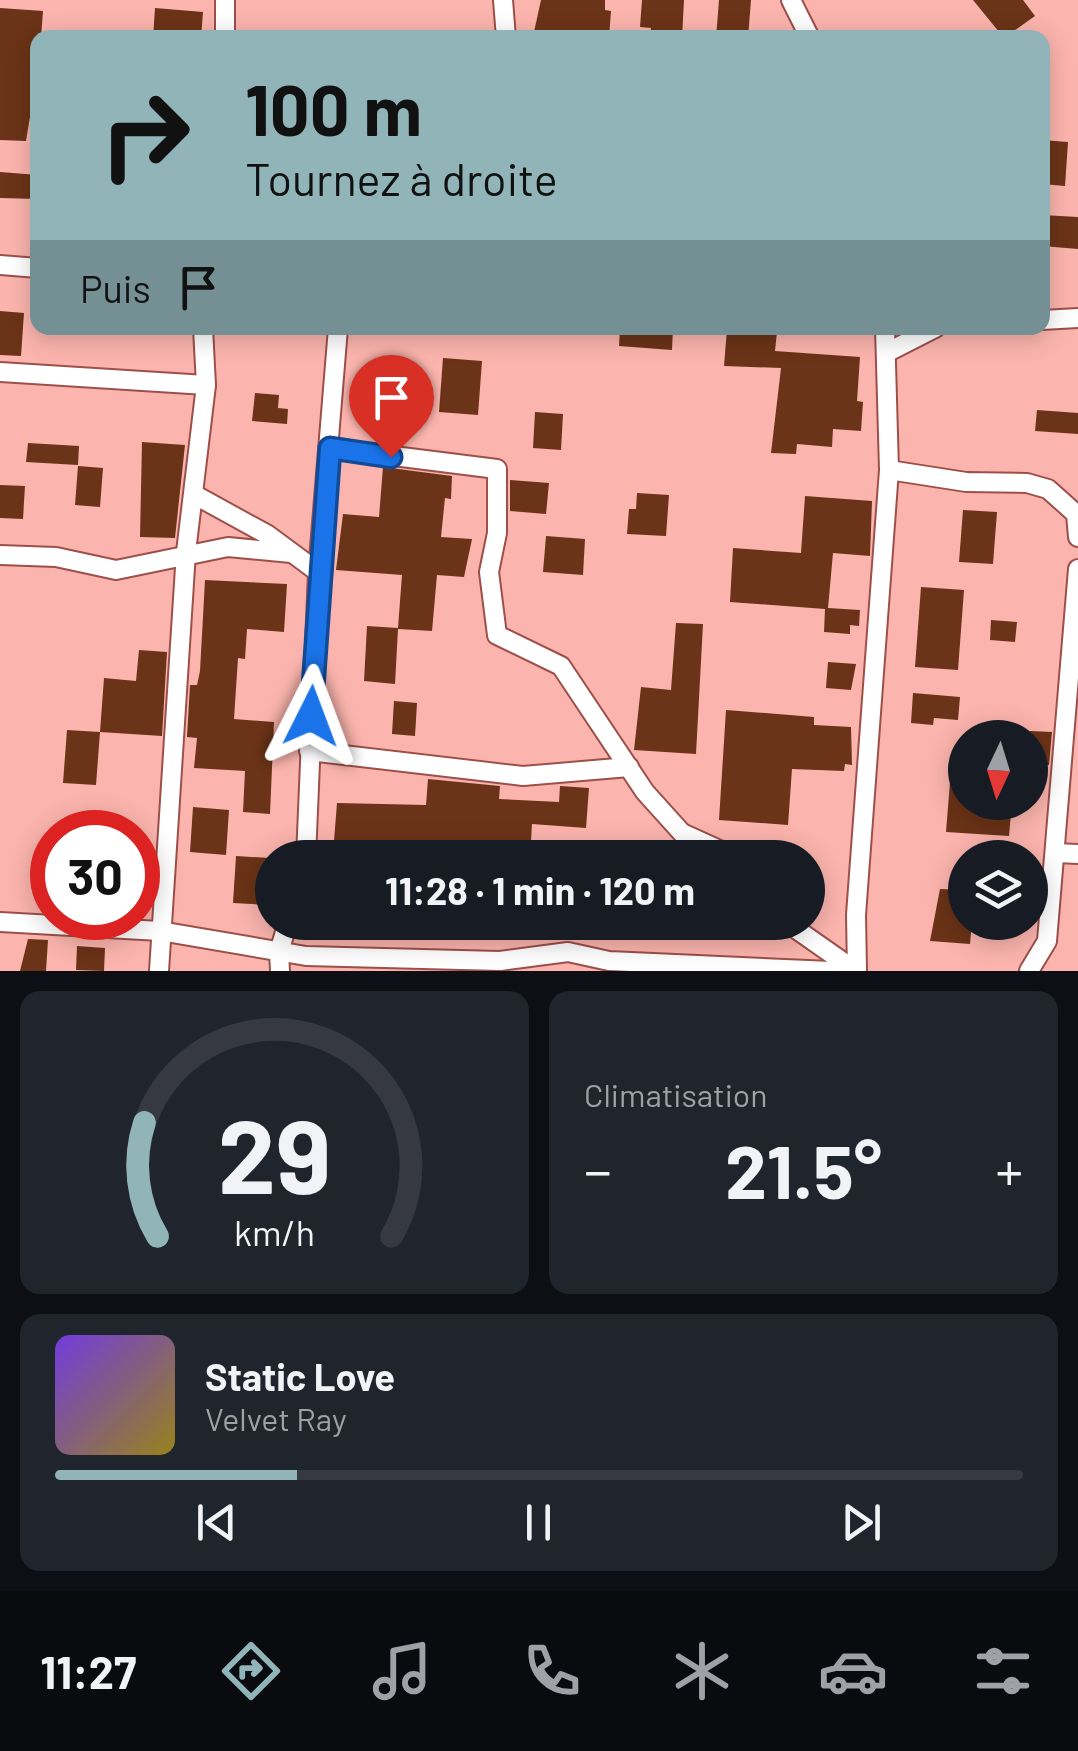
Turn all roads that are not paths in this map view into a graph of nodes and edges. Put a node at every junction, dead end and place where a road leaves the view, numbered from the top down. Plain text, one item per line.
1 (225, 0) edge
2 (503, 0) edge
3 (791, 0) edge
4 (225, 30) edge
5 (505, 30) edge
6 (806, 30) edge
7 (0, 265) edge
8 (30, 267) edge
9 (1078, 318) edge
10 (1050, 320) edge
11 (203, 335) edge
12 (338, 335) edge
13 (885, 335) edge
14 (921, 335) edge
15 (886, 353) junction
16 (0, 372) edge
17 (206, 385) junction
18 (330, 448) junction
19 (889, 470) junction
20 (194, 495) junction
21 (1078, 537) edge
22 (186, 552) junction
23 (292, 552) junction
24 (0, 556) edge
25 (1078, 569) edge
26 (318, 572) junction
27 (309, 751) junction
28 (628, 767) junction
29 (307, 840) edge
30 (697, 840) edge
31 (1056, 853) junction
32 (1078, 854) edge
33 (0, 922) edge
34 (30, 924) edge
35 (160, 931) joint
36 (160, 940) edge
37 (812, 940) edge
38 (280, 962) edge
39 (608, 966) edge
40 (159, 971) edge
41 (830, 971) edge
42 (856, 971) edge
43 (1029, 971) edge

1 - 4 street
2 - 5 street
3 - 6 street
7 - 8 street
9 - 10 street
11 - 17 street
12 - 18 street
13 - 15 street
14 - 15 street
15 - 19 street
16 - 17 street
17 - 20 street
18 - 26 street
18 - 28 street
19 - 21 street
19 - 42 street
20 - 22 street
20 - 23 street
22 - 23 street
22 - 24 street
22 - 35 street
23 - 26 street
25 - 31 street
26 - 27 street
27 - 28 street
27 - 29 street
28 - 30 street
31 - 32 street
31 - 43 street
33 - 34 street
35 - 38 street
36 - 40 street
37 - 42 street
38 - 39 street
39 - 41 street

